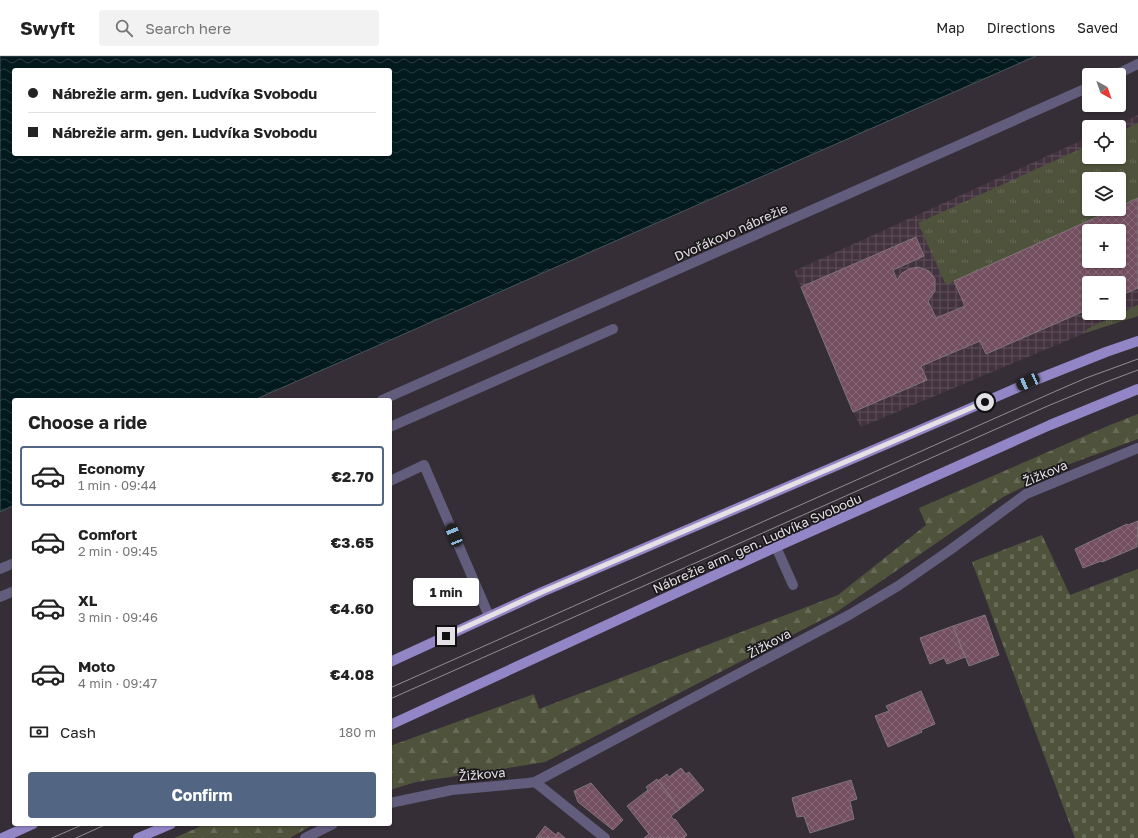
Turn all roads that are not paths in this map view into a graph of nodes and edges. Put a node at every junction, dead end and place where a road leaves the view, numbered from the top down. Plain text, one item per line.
1 (1138, 64) edge
2 (1126, 70) edge
3 (1082, 90) edge
4 (613, 329) dead end
5 (1138, 341) edge
6 (1138, 389) edge
7 (387, 398) edge
8 (392, 426) edge
9 (1138, 448) edge
10 (392, 479) edge
11 (776, 547) junction
12 (12, 564) edge
13 (0, 569) edge
14 (793, 585) dead end
15 (12, 592) edge
16 (0, 597) edge
17 (489, 616) junction
18 (392, 661) edge
19 (392, 724) edge
20 (535, 782) junction
21 (392, 803) edge
22 (29, 826) edge
23 (166, 826) edge
24 (329, 826) edge
25 (2, 838) edge
26 (138, 838) edge
27 (305, 838) edge
28 (604, 838) edge

1 - 2 street
3 - 7 street, Dvořákovo nábrežie
4 - 8 street
5 - 17 main road
6 - 11 main road, Nábrežie arm. gen. Ludvíka Svobodu
9 - 20 street, Žižkova
10 - 17 street
11 - 14 street
11 - 19 main road, Nábrežie arm. gen. Ludvíka Svobodu
12 - 13 street
15 - 16 street
17 - 18 main road
20 - 21 street, Žižkova
20 - 28 street
22 - 25 main road
23 - 26 main road
24 - 27 street

